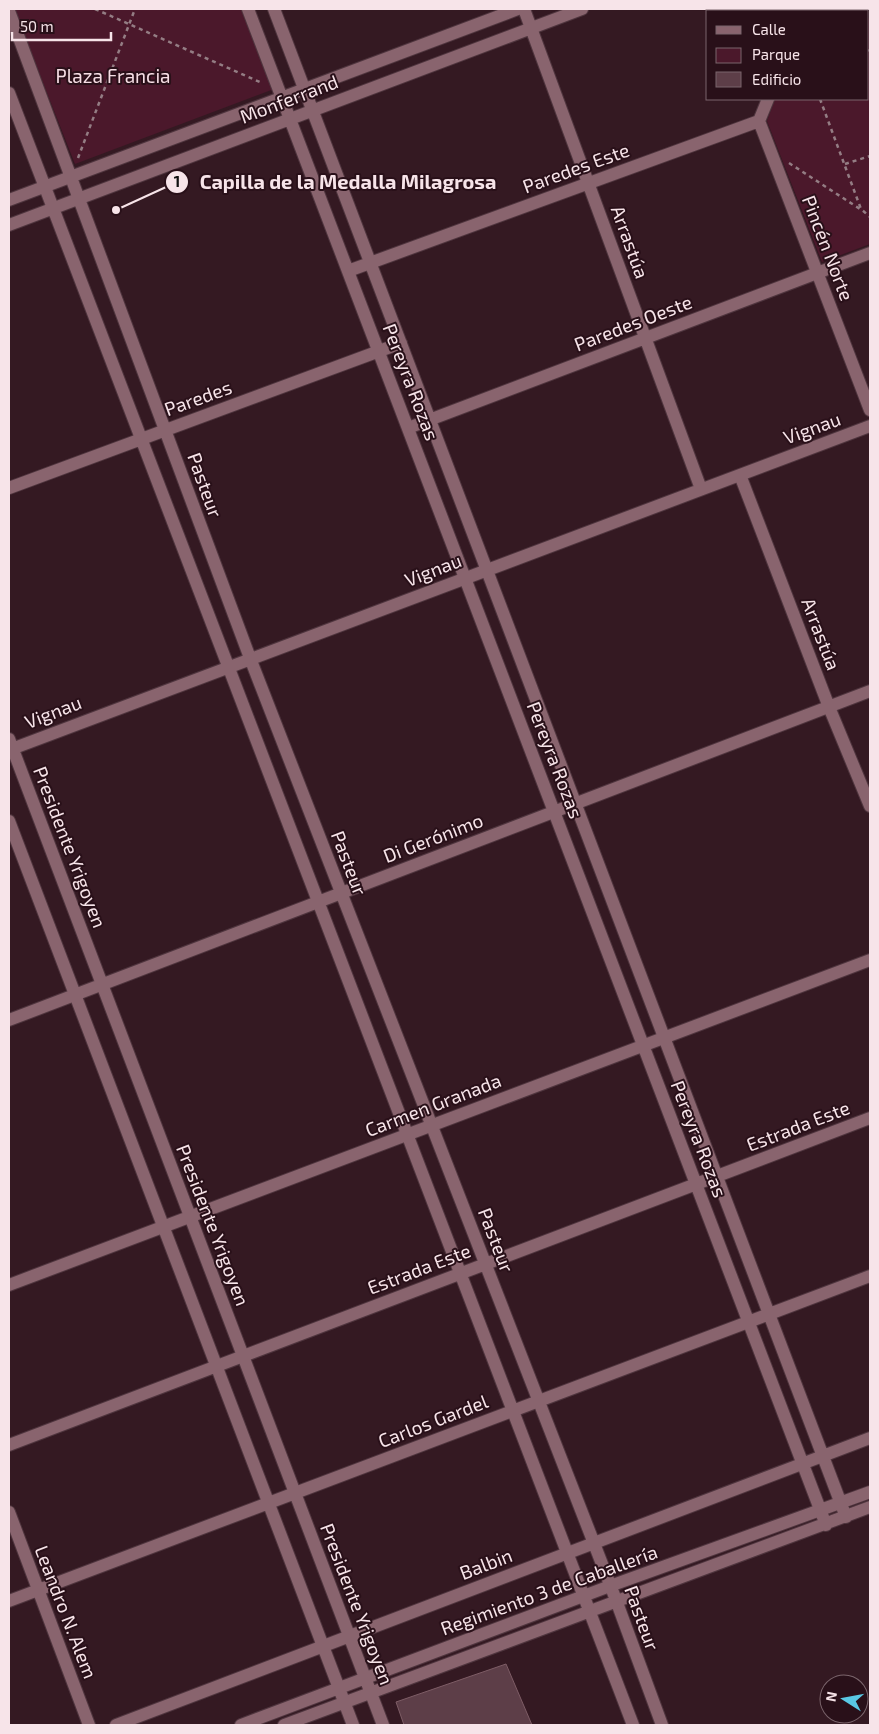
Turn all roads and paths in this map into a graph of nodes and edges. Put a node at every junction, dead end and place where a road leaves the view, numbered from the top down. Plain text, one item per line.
1 (95, 9) edge
2 (136, 9) edge
3 (248, 9) edge
4 (274, 9) edge
5 (518, 9) edge
6 (524, 9) edge
7 (582, 9) edge
8 (9, 11) edge
9 (555, 14) edge
10 (128, 24) junction
11 (531, 28) junction
12 (265, 84) dead end
13 (305, 89) junction
14 (9, 93) edge
15 (282, 97) junction
16 (768, 100) edge
17 (820, 100) edge
18 (312, 110) junction
19 (290, 119) junction
20 (759, 121) junction
21 (870, 156) edge
22 (788, 162) dead end
23 (75, 164) dead end
24 (845, 164) junction
25 (71, 177) junction
26 (588, 183) junction
27 (44, 187) junction
28 (79, 198) junction
29 (9, 200) edge
30 (52, 208) junction
31 (861, 210) junction
32 (870, 217) edge
33 (9, 225) edge
34 (870, 253) edge
35 (370, 263) junction
36 (348, 271) junction
37 (818, 273) junction
38 (646, 338) junction
39 (401, 344) junction
40 (379, 352) junction
41 (870, 410) edge
42 (430, 420) junction
43 (870, 426) edge
44 (408, 428) junction
45 (165, 430) junction
46 (141, 440) junction
47 (740, 475) junction
48 (9, 488) edge
49 (702, 489) junction
50 (487, 569) junction
51 (465, 578) junction
52 (250, 658) junction
53 (227, 666) junction
54 (870, 691) edge
55 (829, 707) junction
56 (10, 746) edge
57 (576, 804) junction
58 (870, 806) edge
59 (554, 812) junction
60 (9, 821) edge
61 (341, 893) junction
62 (318, 902) junction
63 (870, 960) edge
64 (102, 984) junction
65 (75, 995) junction
66 (9, 1020) edge
67 (664, 1038) junction
68 (643, 1046) junction
69 (870, 1118) edge
70 (431, 1126) junction
71 (407, 1135) junction
72 (717, 1176) junction
73 (696, 1184) junction
74 (190, 1217) junction
75 (163, 1226) junction
76 (485, 1264) junction
77 (461, 1273) junction
78 (870, 1276) edge
79 (9, 1285) edge
80 (769, 1314) junction
81 (748, 1322) junction
82 (243, 1356) junction
83 (216, 1366) junction
84 (539, 1401) junction
85 (514, 1411) junction
86 (870, 1438) edge
87 (9, 1445) edge
88 (823, 1456) junction
89 (803, 1464) junction
90 (870, 1492) edge
91 (295, 1493) junction
92 (268, 1503) junction
93 (841, 1504) junction
94 (870, 1507) edge
95 (821, 1511) junction
96 (9, 1512) edge
97 (846, 1516) junction
98 (826, 1525) junction
99 (594, 1543) junction
100 (569, 1553) junction
101 (610, 1586) junction
102 (38, 1590) junction
103 (585, 1596) junction
104 (616, 1600) junction
105 (9, 1601) edge
106 (591, 1610) junction
107 (349, 1636) junction
108 (323, 1646) junction
109 (365, 1679) junction
110 (339, 1688) junction
111 (371, 1693) junction
112 (344, 1703) junction
113 (89, 1725) edge
114 (116, 1725) edge
115 (242, 1725) edge
116 (284, 1725) edge
117 (353, 1725) edge
118 (383, 1725) edge
119 (633, 1725) edge
120 (662, 1725) edge

1 - 10 path
2 - 10 path
3 - 15 street, Pereyra Rozas
4 - 13 street, Pereyra Rozas
5 - 13 street, Monferrand
6 - 11 street, Arrastúa
7 - 9 street, Monferrand
8 - 25 street, Pasteur
9 - 11 street, Monferrand
10 - 12 path
10 - 23 path
11 - 18 street, Monferrand
11 - 26 street, Arrastúa
13 - 15 street, Monferrand
13 - 18 street, Pereyra Rozas
14 - 27 street
15 - 19 street, Pereyra Rozas
15 - 25 street, Monferrand
16 - 20 street
17 - 24 path
18 - 19 street, Monferrand
18 - 35 street, Pereyra Rozas
19 - 28 street, Monferrand
19 - 36 street, Pereyra Rozas
20 - 26 street, Paredes Este
20 - 37 street, Pincén Norte
21 - 24 path
22 - 31 path
24 - 31 path
25 - 27 street, Monferrand
25 - 28 street, Pasteur
26 - 35 street, Paredes Este
26 - 38 street, Arrastúa
27 - 29 street, Monferrand
27 - 30 street
28 - 30 street, Monferrand
28 - 45 street, Pasteur
30 - 33 street, Monferrand
30 - 46 street
31 - 32 path
34 - 37 street, Paredes Oeste
35 - 36 street, Paredes Este
35 - 39 street, Pereyra Rozas
36 - 40 street, Pereyra Rozas
37 - 38 street, Paredes Oeste
37 - 41 street, Pincén Norte
38 - 42 street, Paredes Oeste
38 - 49 street, Arrastúa
39 - 40 street, Paredes
39 - 42 street, Pereyra Rozas
40 - 44 street, Pereyra Rozas
40 - 45 street, Paredes
42 - 44 street, Paredes Oeste
42 - 50 street, Pereyra Rozas
43 - 47 street, Vignau
44 - 51 street, Pereyra Rozas
45 - 46 street, Paredes
45 - 52 street, Pasteur
46 - 48 street, Paredes
46 - 53 street
47 - 49 street, Vignau
47 - 55 street, Arrastúa
49 - 50 street, Vignau
50 - 51 street, Vignau
50 - 57 street, Pereyra Rozas
51 - 52 street, Vignau
51 - 59 street, Pereyra Rozas
52 - 53 street, Vignau
52 - 61 street, Pasteur
53 - 56 street, Vignau
53 - 62 street
54 - 55 street, Di Gerónimo
55 - 57 street, Di Gerónimo
55 - 58 street, Arrastúa
56 - 64 street, Presidente Yrigoyen
57 - 59 street, Di Gerónimo
57 - 67 street, Pereyra Rozas
59 - 61 street, Di Gerónimo
59 - 68 street, Pereyra Rozas
60 - 65 street
61 - 62 street, Di Gerónimo
61 - 70 street, Pasteur
62 - 64 street, Di Gerónimo
62 - 71 street
63 - 67 street, Carmen Granada
64 - 65 street, Di Gerónimo
64 - 74 street, Presidente Yrigoyen
65 - 66 street, Di Gerónimo
65 - 75 street
67 - 68 street, Carmen Granada
67 - 72 street, Pereyra Rozas
68 - 70 street, Carmen Granada
68 - 73 street, Pereyra Rozas
69 - 72 street, Estrada Este
70 - 71 street, Carmen Granada
70 - 76 street, Pasteur
71 - 74 street, Carmen Granada
71 - 77 street
72 - 73 street, Estrada Este
72 - 80 street, Pereyra Rozas
73 - 76 street, Estrada Este
73 - 81 street, Pereyra Rozas
74 - 75 street, Carmen Granada
74 - 82 street, Presidente Yrigoyen
75 - 79 street, Carmen Granada
75 - 83 street
76 - 77 street, Estrada Este
76 - 84 street, Pasteur
77 - 82 street, Estrada Este
77 - 85 street
78 - 80 street, Carlos Gardel
80 - 81 street, Carlos Gardel
80 - 88 street, Pereyra Rozas
81 - 84 street, Carlos Gardel
81 - 89 street, Pereyra Rozas
82 - 83 street, Estrada Este
82 - 91 street, Presidente Yrigoyen
83 - 87 street, Estrada Este
83 - 92 street
84 - 85 street, Carlos Gardel
84 - 99 street, Pasteur
85 - 91 street, Carlos Gardel
85 - 100 street
86 - 88 street, Balbin
88 - 89 street, Balbin
88 - 93 street, Pereyra Rozas
89 - 95 street, Pereyra Rozas
89 - 99 street, Balbin
90 - 93 street, Regimiento 3 de Caballería
91 - 92 street, Carlos Gardel
91 - 107 street, Presidente Yrigoyen
92 - 102 street, Carlos Gardel
92 - 108 street
93 - 95 street, Regimiento 3 de Caballería
93 - 97 street, Pereyra Rozas
94 - 97 street, Regimiento 3 de Caballería
95 - 98 street, Pereyra Rozas
95 - 101 street, Regimiento 3 de Caballería
96 - 102 street, Leandro N. Alem
97 - 98 street, Regimiento 3 de Caballería
98 - 104 street, Regimiento 3 de Caballería
99 - 100 street, Balbin
99 - 101 street, Pasteur
100 - 103 street
100 - 107 street, Balbin
101 - 103 street, Regimiento 3 de Caballería
101 - 104 street, Pasteur
102 - 105 street, Carlos Gardel
102 - 113 street, Leandro N. Alem
103 - 106 street
103 - 109 street, Regimiento 3 de Caballería
104 - 106 street, Regimiento 3 de Caballería
104 - 120 street, Pasteur
106 - 111 street, Regimiento 3 de Caballería
106 - 119 street
107 - 108 street, Balbin
107 - 109 street, Presidente Yrigoyen
108 - 110 street
108 - 114 street, Balbin
109 - 110 street, Regimiento 3 de Caballería
109 - 111 street, Presidente Yrigoyen
110 - 112 street
110 - 115 street, Regimiento 3 de Caballería
111 - 112 street, Regimiento 3 de Caballería
111 - 118 street, Presidente Yrigoyen
112 - 116 street, Regimiento 3 de Caballería
112 - 117 street

